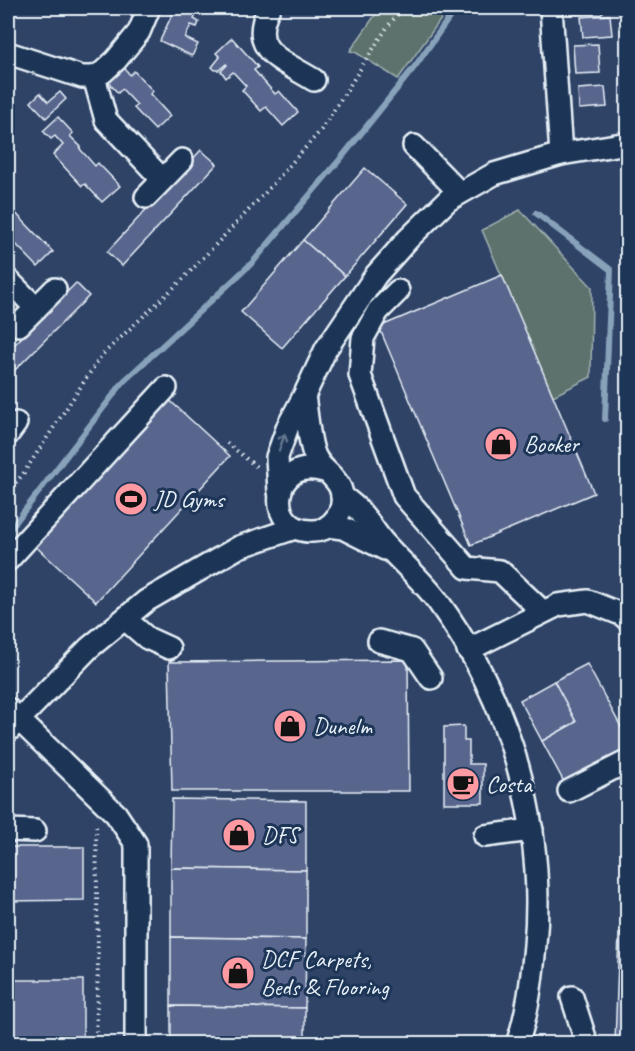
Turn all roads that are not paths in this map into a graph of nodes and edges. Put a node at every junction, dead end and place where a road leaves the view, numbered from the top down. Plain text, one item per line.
1 (149, 8) edge
2 (269, 8) edge
3 (551, 8) edge
4 (8, 53) edge
5 (94, 77) junction
6 (314, 80) dead end
7 (414, 146) dead end
8 (627, 147) edge
9 (561, 154) junction
10 (182, 160) dead end
11 (162, 179) junction
12 (460, 193) junction
13 (146, 197) dead end
14 (8, 279) edge
15 (55, 288) dead end
16 (398, 291) dead end
17 (36, 308) junction
18 (19, 325) dead end
19 (166, 388) dead end
20 (304, 396) junction
21 (324, 471) junction
22 (279, 491) junction
23 (342, 496) junction
24 (328, 526) junction
25 (295, 528) junction
26 (239, 547) junction
27 (396, 555) junction
28 (9, 565) edge
29 (543, 612) junction
30 (125, 619) junction
31 (627, 620) edge
32 (379, 641) dead end
33 (170, 648) dead end
34 (468, 650) junction
35 (431, 678) dead end
36 (11, 720) edge
37 (627, 761) edge
38 (569, 791) dead end
39 (8, 830) edge
40 (532, 830) junction
41 (35, 831) dead end
42 (485, 836) dead end
43 (572, 997) dead end
44 (517, 1043) edge
45 (136, 1044) edge
46 (522, 1044) edge
47 (587, 1044) edge

1 - 5 street
2 - 6 street
3 - 9 street
4 - 5 street
5 - 11 street
7 - 12 street
8 - 9 street
9 - 12 street
10 - 11 street
11 - 13 street
12 - 20 street
14 - 17 street
15 - 17 street
16 - 29 street
17 - 18 street
19 - 28 street
20 - 21 street
22 -> 20 street
21 - 22 street
21 - 23 street
22 - 25 street
22 - 26 street
23 - 24 street
23 - 27 street
24 - 25 street
24 - 27 street
25 - 26 street
26 - 30 street
27 - 34 street
29 - 31 street
29 - 34 street
30 - 33 street
30 - 36 street
32 - 35 street
34 - 40 street
36 - 45 street
37 - 38 street
39 - 41 street
40 - 42 street
40 - 44 street
43 - 47 street
44 - 46 street

